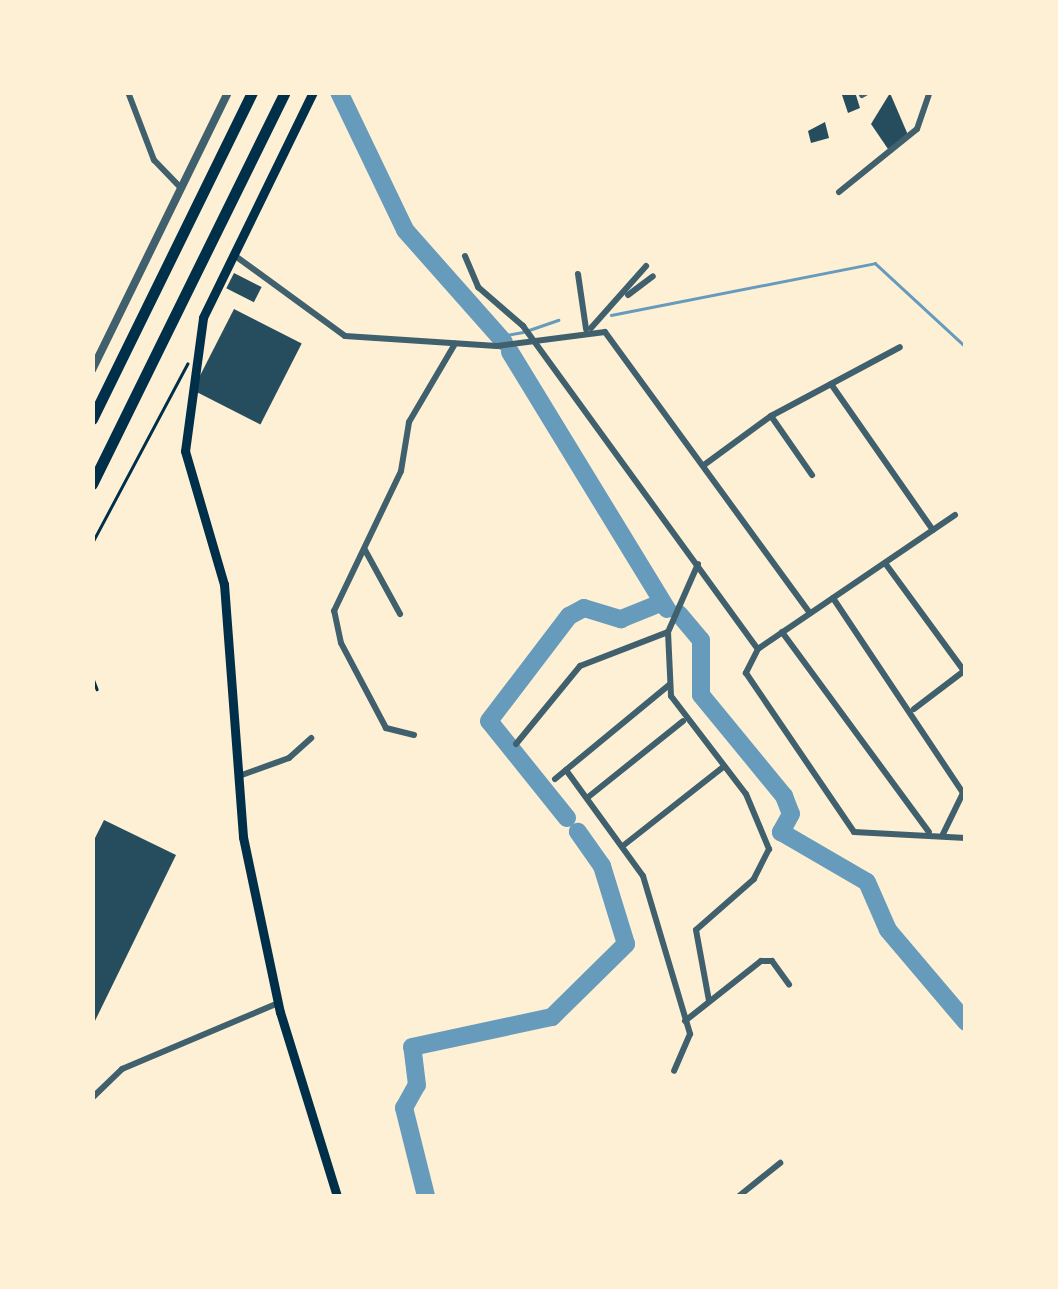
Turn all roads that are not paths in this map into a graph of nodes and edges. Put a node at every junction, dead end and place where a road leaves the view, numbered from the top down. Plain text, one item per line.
1 (128, 92) edge
2 (228, 92) edge
3 (252, 92) edge
4 (285, 92) edge
5 (312, 92) edge
6 (930, 92) edge
7 (182, 189) junction
8 (839, 192) dead end
9 (234, 255) junction
10 (465, 256) dead end
11 (646, 266) dead end
12 (578, 274) dead end
13 (653, 276) dead end
14 (623, 299) junction
15 (588, 329) junction
16 (532, 340) junction
17 (455, 344) junction
18 (900, 346) dead end
19 (92, 370) edge
20 (830, 384) junction
21 (771, 416) junction
22 (92, 419) edge
23 (704, 465) junction
24 (812, 475) dead end
25 (92, 484) edge
26 (955, 515) dead end
27 (933, 530) junction
28 (364, 549) junction
29 (885, 563) junction
30 (698, 564) junction
31 (834, 598) junction
32 (810, 613) junction
33 (400, 614) dead end
34 (668, 632) junction
35 (782, 632) junction
36 (758, 648) junction
37 (670, 685) junction
38 (914, 710) junction
39 (682, 722) junction
40 (414, 735) dead end
41 (312, 738) dead end
42 (516, 744) dead end
43 (723, 767) junction
44 (566, 770) junction
45 (239, 776) junction
46 (555, 779) dead end
47 (587, 798) junction
48 (930, 833) junction
49 (943, 834) junction
50 (966, 838) edge
51 (624, 845) junction
52 (789, 984) dead end
53 (709, 1001) junction
54 (279, 1003) junction
55 (685, 1020) junction
56 (674, 1072) dead end
57 (92, 1098) edge
58 (780, 1163) dead end
59 (337, 1196) edge
60 (739, 1196) edge

1 - 7 street
2 - 7 street
3 - 22 highway
4 - 25 highway
5 - 9 main road
6 - 8 street
7 - 19 street
9 - 17 street
9 - 45 main road
10 - 16 street
11 - 14 street
12 - 15 street
13 - 14 street
14 - 15 street
15 - 16 street
15 - 23 street
16 - 17 street
16 - 30 street
17 - 28 street
18 - 20 street
20 - 21 street
20 - 27 street
21 - 23 street
21 - 24 street
23 - 32 street
26 - 27 street
27 - 29 street
28 - 33 street
28 - 40 street
29 - 31 street
29 - 38 street
30 - 34 street
30 - 36 street
31 - 32 street
31 - 38 street
32 - 35 street
34 - 37 street
34 - 42 street
35 - 36 street
35 - 48 street
36 - 48 street
37 - 39 street
37 - 44 street
38 - 49 street
39 - 43 street
39 - 47 street
41 - 45 street
43 - 51 street
43 - 53 street
44 - 46 street
44 - 47 street
45 - 54 main road
47 - 51 street
48 - 49 street
49 - 50 street
51 - 55 street
52 - 53 street
53 - 55 street
54 - 57 street
54 - 59 main road
55 - 56 street
58 - 60 street

